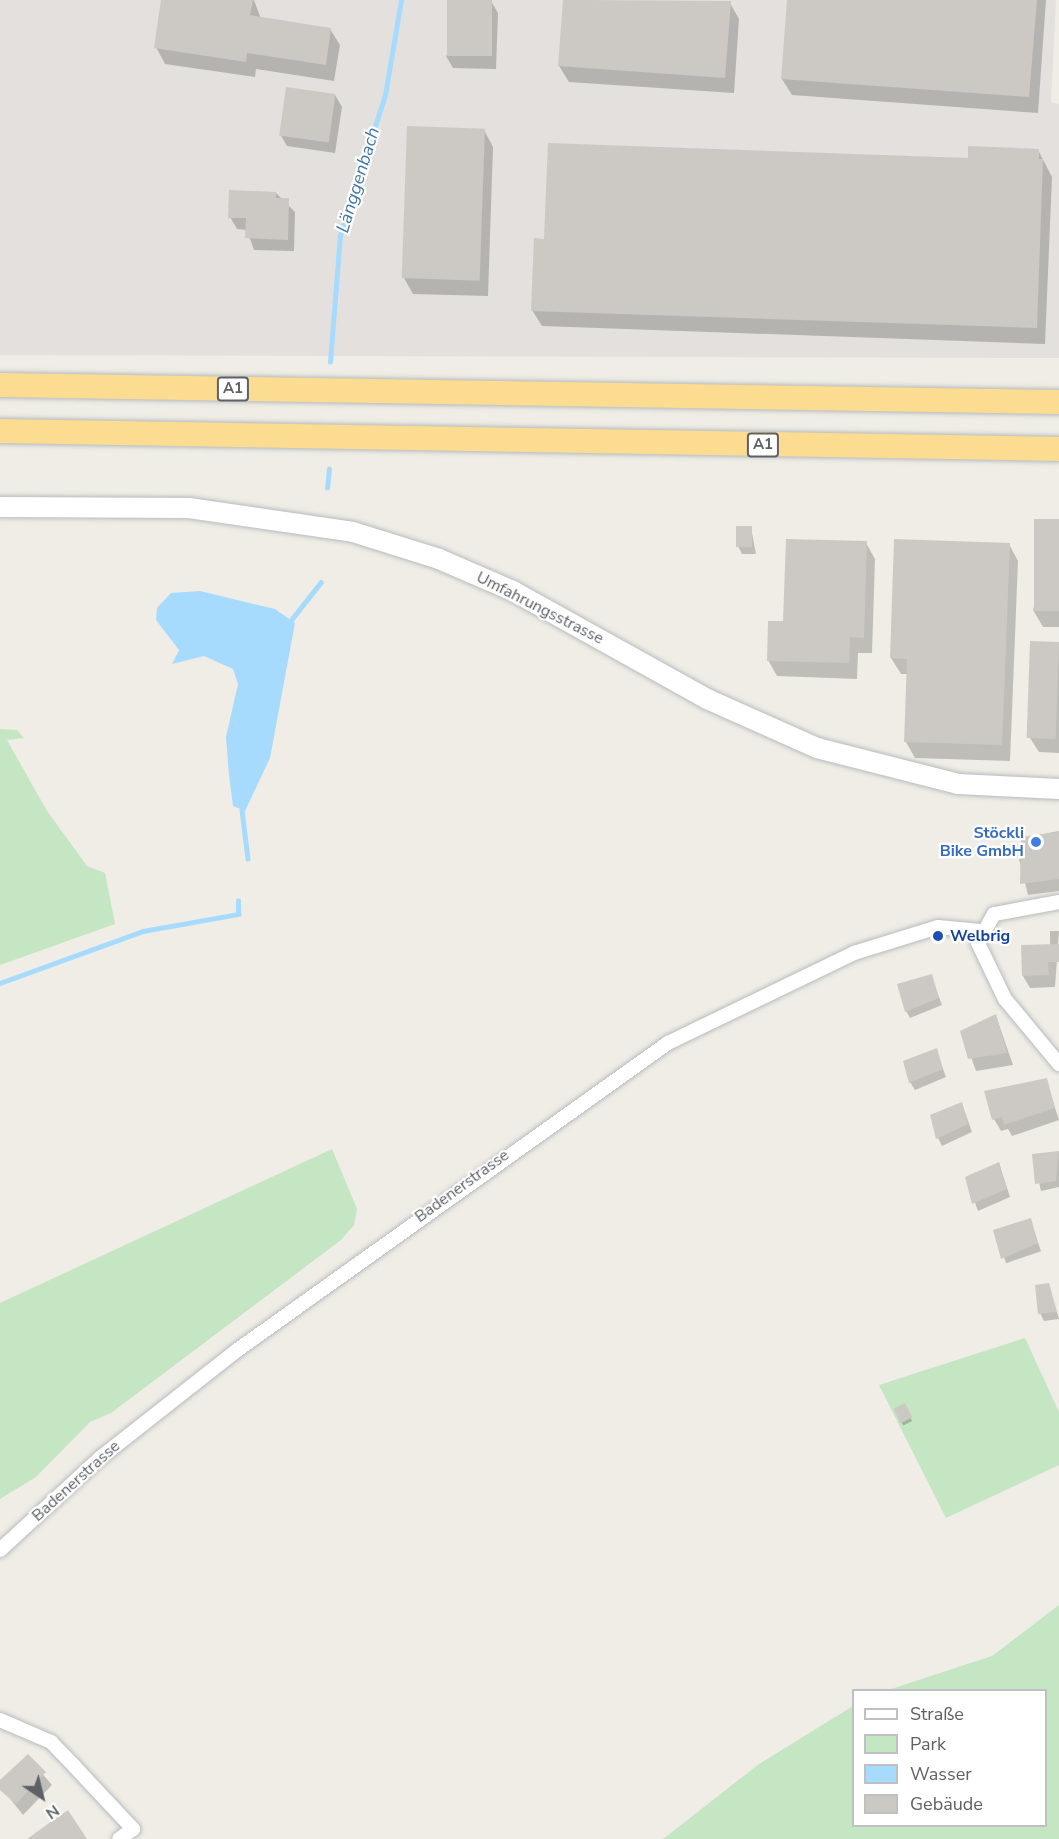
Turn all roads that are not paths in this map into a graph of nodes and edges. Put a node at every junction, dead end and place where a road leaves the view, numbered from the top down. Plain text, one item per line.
1 (0, 385) edge
2 (1059, 402) edge
3 (0, 431) edge
4 (1059, 449) edge
5 (0, 507) edge
6 (1059, 789) edge
7 (1059, 902) edge
8 (980, 931) junction
9 (1059, 1064) edge
10 (0, 1550) edge
11 (0, 1720) edge
12 (119, 1839) edge

1 - 2 highway, A1
3 - 4 highway, A1
5 - 6 main road, Umfahrungsstrasse
7 - 8 street
8 - 9 street
8 - 10 street, Badenerstrasse
11 - 12 street

